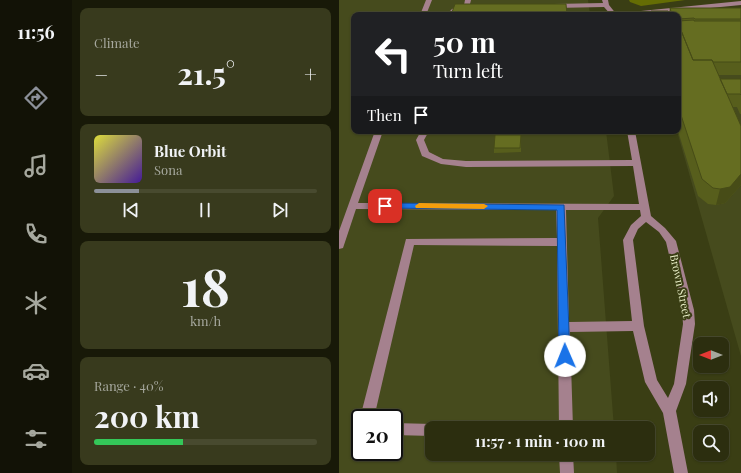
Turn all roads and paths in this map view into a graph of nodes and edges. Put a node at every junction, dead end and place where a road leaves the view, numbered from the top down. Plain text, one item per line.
1 (429, 0) edge
2 (605, 2) edge
3 (468, 3) edge
4 (741, 3) edge
5 (482, 6) edge
6 (545, 6) edge
7 (424, 12) edge
8 (452, 12) edge
9 (612, 12) edge
10 (651, 12) edge
11 (378, 134) edge
12 (423, 134) edge
13 (632, 134) edge
14 (637, 163) junction
15 (353, 206) junction
16 (561, 207) junction
17 (645, 212) junction
18 (562, 242) junction
19 (339, 245) edge
20 (638, 326) junction
21 (564, 327) junction
22 (369, 409) edge
23 (669, 411) junction
24 (566, 421) edge
25 (403, 429) edge
26 (425, 430) edge
27 (567, 461) edge
28 (567, 473) edge
29 (681, 473) edge

1 - 7 street
2 - 6 street
2 - 9 street
3 - 5 street
3 - 8 street
4 - 10 street
11 - 15 street
12 - 14 street
13 - 14 street
14 - 17 street
15 - 16 street
15 - 19 street
16 - 17 street
16 - 18 street
17 - 20 street
17 - 23 street, Brown Street
18 - 21 street
18 - 22 street
20 - 21 street
20 - 23 street
21 - 24 street
23 - 29 street
25 - 26 street
27 - 28 street

